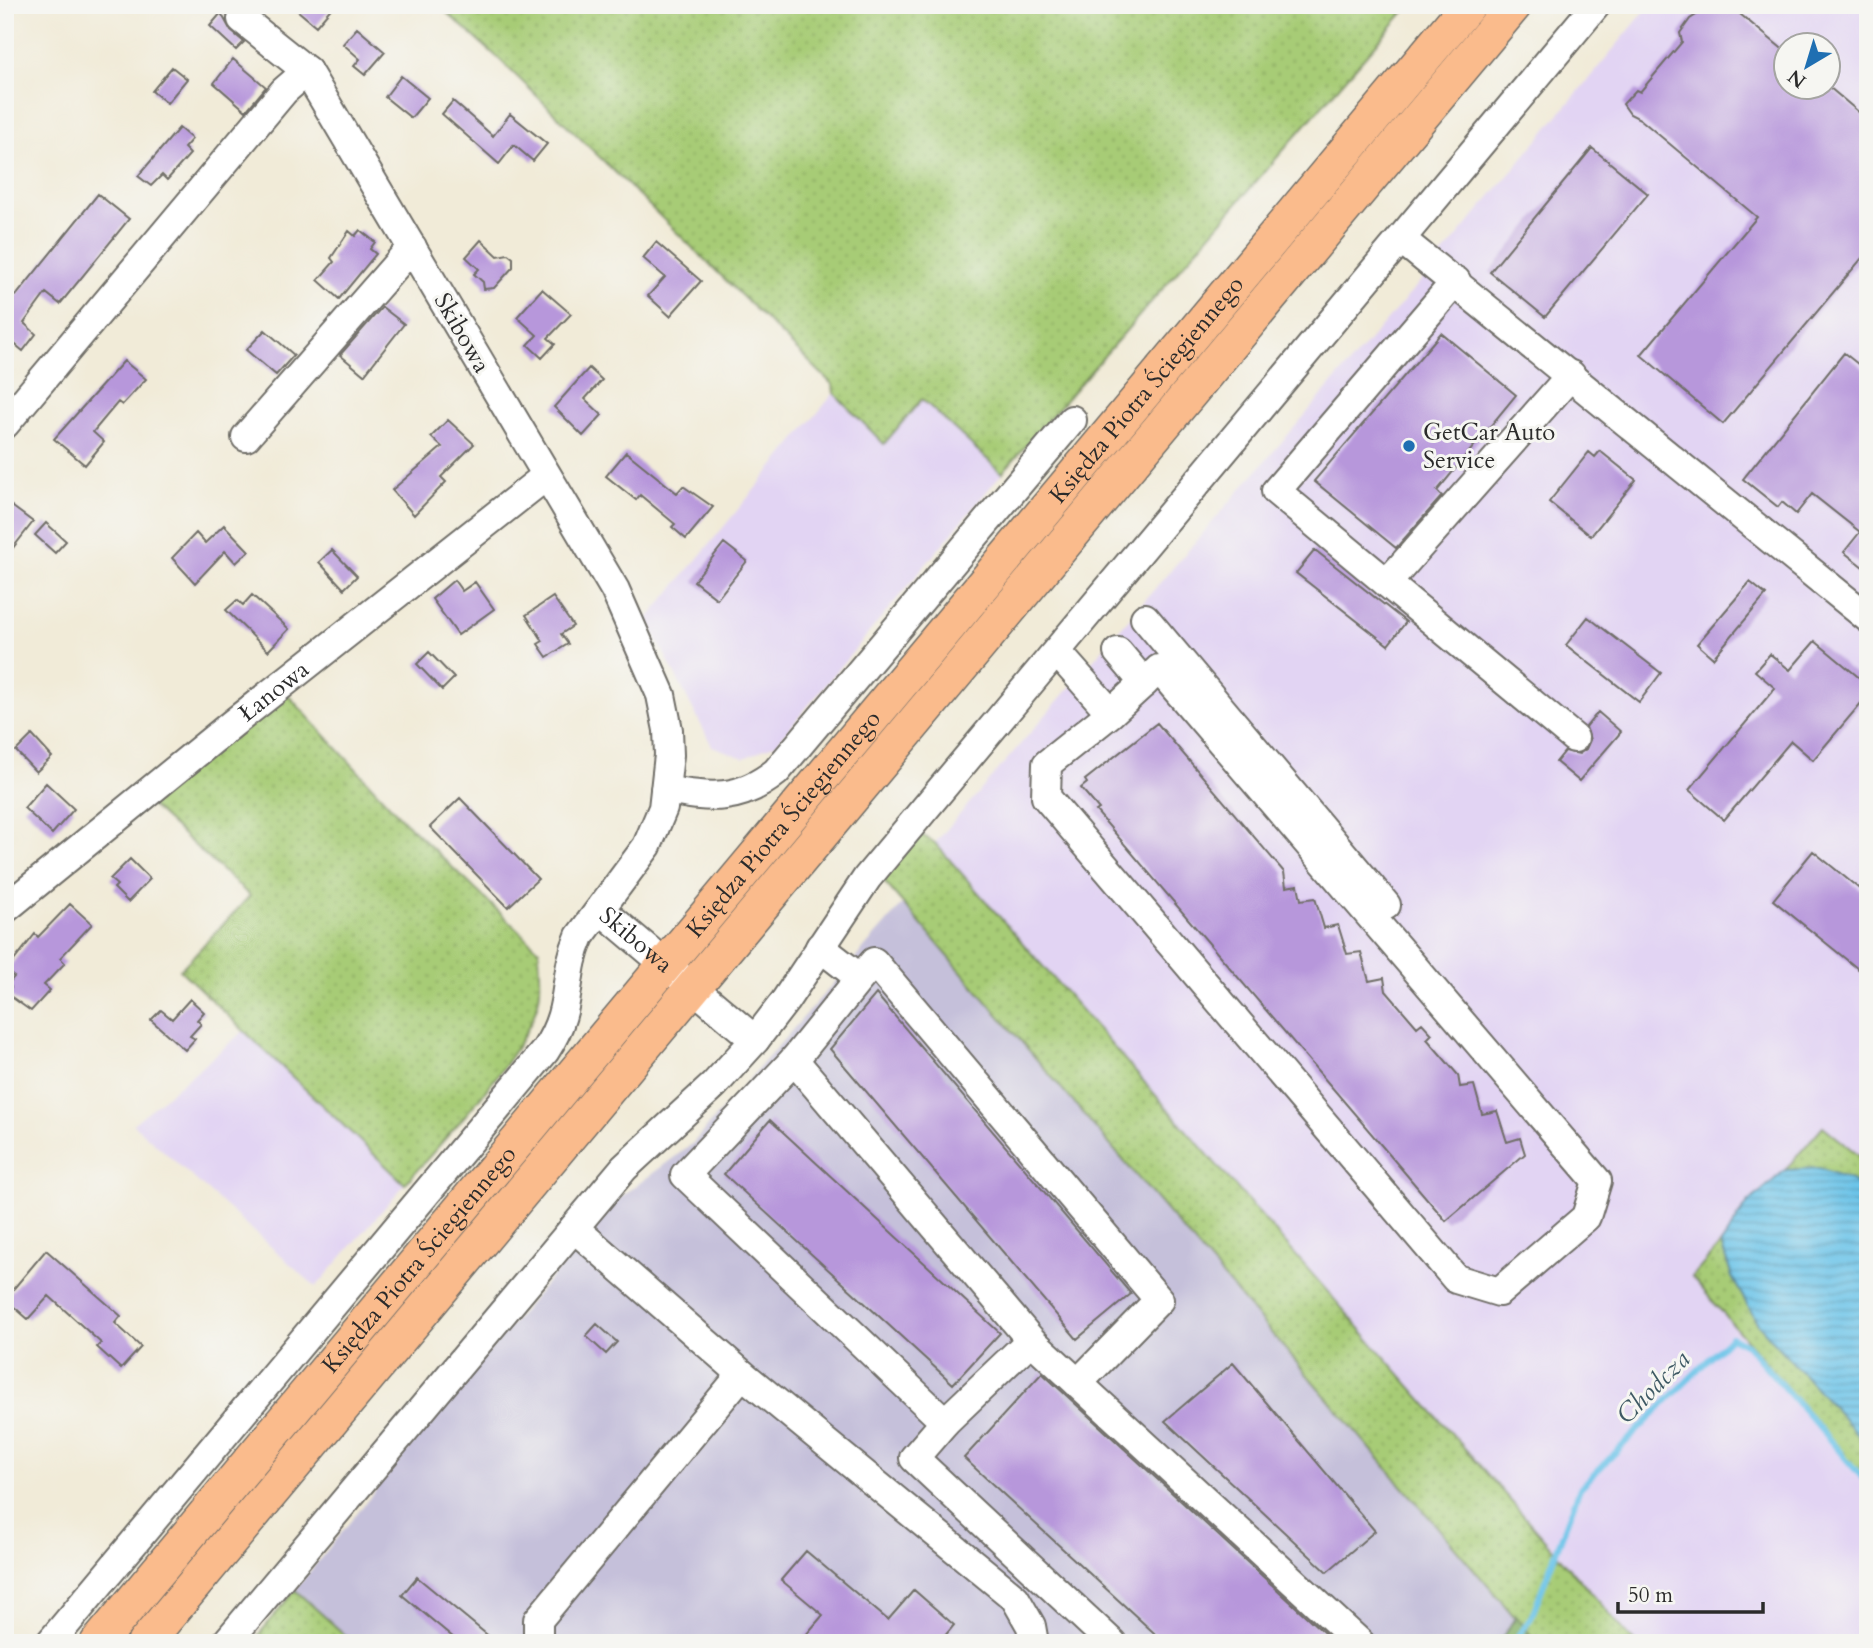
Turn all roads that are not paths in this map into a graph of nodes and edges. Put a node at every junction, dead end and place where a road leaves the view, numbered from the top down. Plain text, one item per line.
1 (1468, 5) edge
2 (1514, 5) edge
3 (1596, 5) edge
4 (242, 19) dead end
5 (307, 71) junction
6 (1402, 240) junction
7 (412, 247) junction
8 (1455, 281) junction
9 (1571, 375) junction
10 (1072, 419) dead end
11 (5, 424) edge
12 (246, 437) dead end
13 (546, 476) junction
14 (1115, 583) junction
15 (1387, 583) junction
16 (1145, 618) junction
17 (1868, 618) edge
18 (1057, 652) junction
19 (1118, 652) dead end
20 (1152, 676) junction
21 (1111, 713) junction
22 (1574, 738) dead end
23 (665, 790) junction
24 (5, 909) edge
25 (601, 911) junction
26 (820, 947) junction
27 (665, 964) junction
28 (860, 978) junction
29 (693, 989) junction
30 (755, 1040) junction
31 (794, 1060) junction
32 (1520, 1063) dead end
33 (574, 1228) junction
34 (1031, 1340) junction
35 (742, 1374) junction
36 (1078, 1383) junction
37 (945, 1422) junction
38 (50, 1643) edge
39 (98, 1643) edge
40 (145, 1643) edge
41 (226, 1643) edge
42 (541, 1643) edge
43 (1034, 1643) edge
44 (1112, 1643) edge
45 (1360, 1643) edge

1 - 27 main road, Księdza Piotra Ściegiennego
2 - 29 main road, Księdza Piotra Ściegiennego
3 - 6 street
4 - 5 street
5 - 7 street, Skibowa
5 - 11 street
6 - 8 street
6 - 14 street
7 - 12 street
7 - 13 street, Skibowa
8 - 9 street
8 - 15 street
9 - 15 street
9 - 17 street
10 - 23 street
13 - 23 street, Skibowa
13 - 24 street, Łanowa
14 - 16 street
14 - 18 street
15 - 22 street
16 - 20 street
16 - 32 street
18 - 21 street
18 - 26 street
19 - 20 street
20 - 21 street
20 - 21 street
23 - 25 street, Skibowa
25 - 27 street, Skibowa
25 - 38 street
26 - 28 street
26 - 30 street
27 - 29 street, Skibowa
27 - 39 main road, Księdza Piotra Ściegiennego
28 - 31 street
28 - 36 street
29 - 30 street, Skibowa
29 - 40 main road, Księdza Piotra Ściegiennego
30 - 33 street
31 - 34 street
31 - 37 street
33 - 35 street
33 - 41 street
34 - 36 street
34 - 37 street
35 - 42 street
35 - 43 street
36 - 45 street
37 - 44 street

